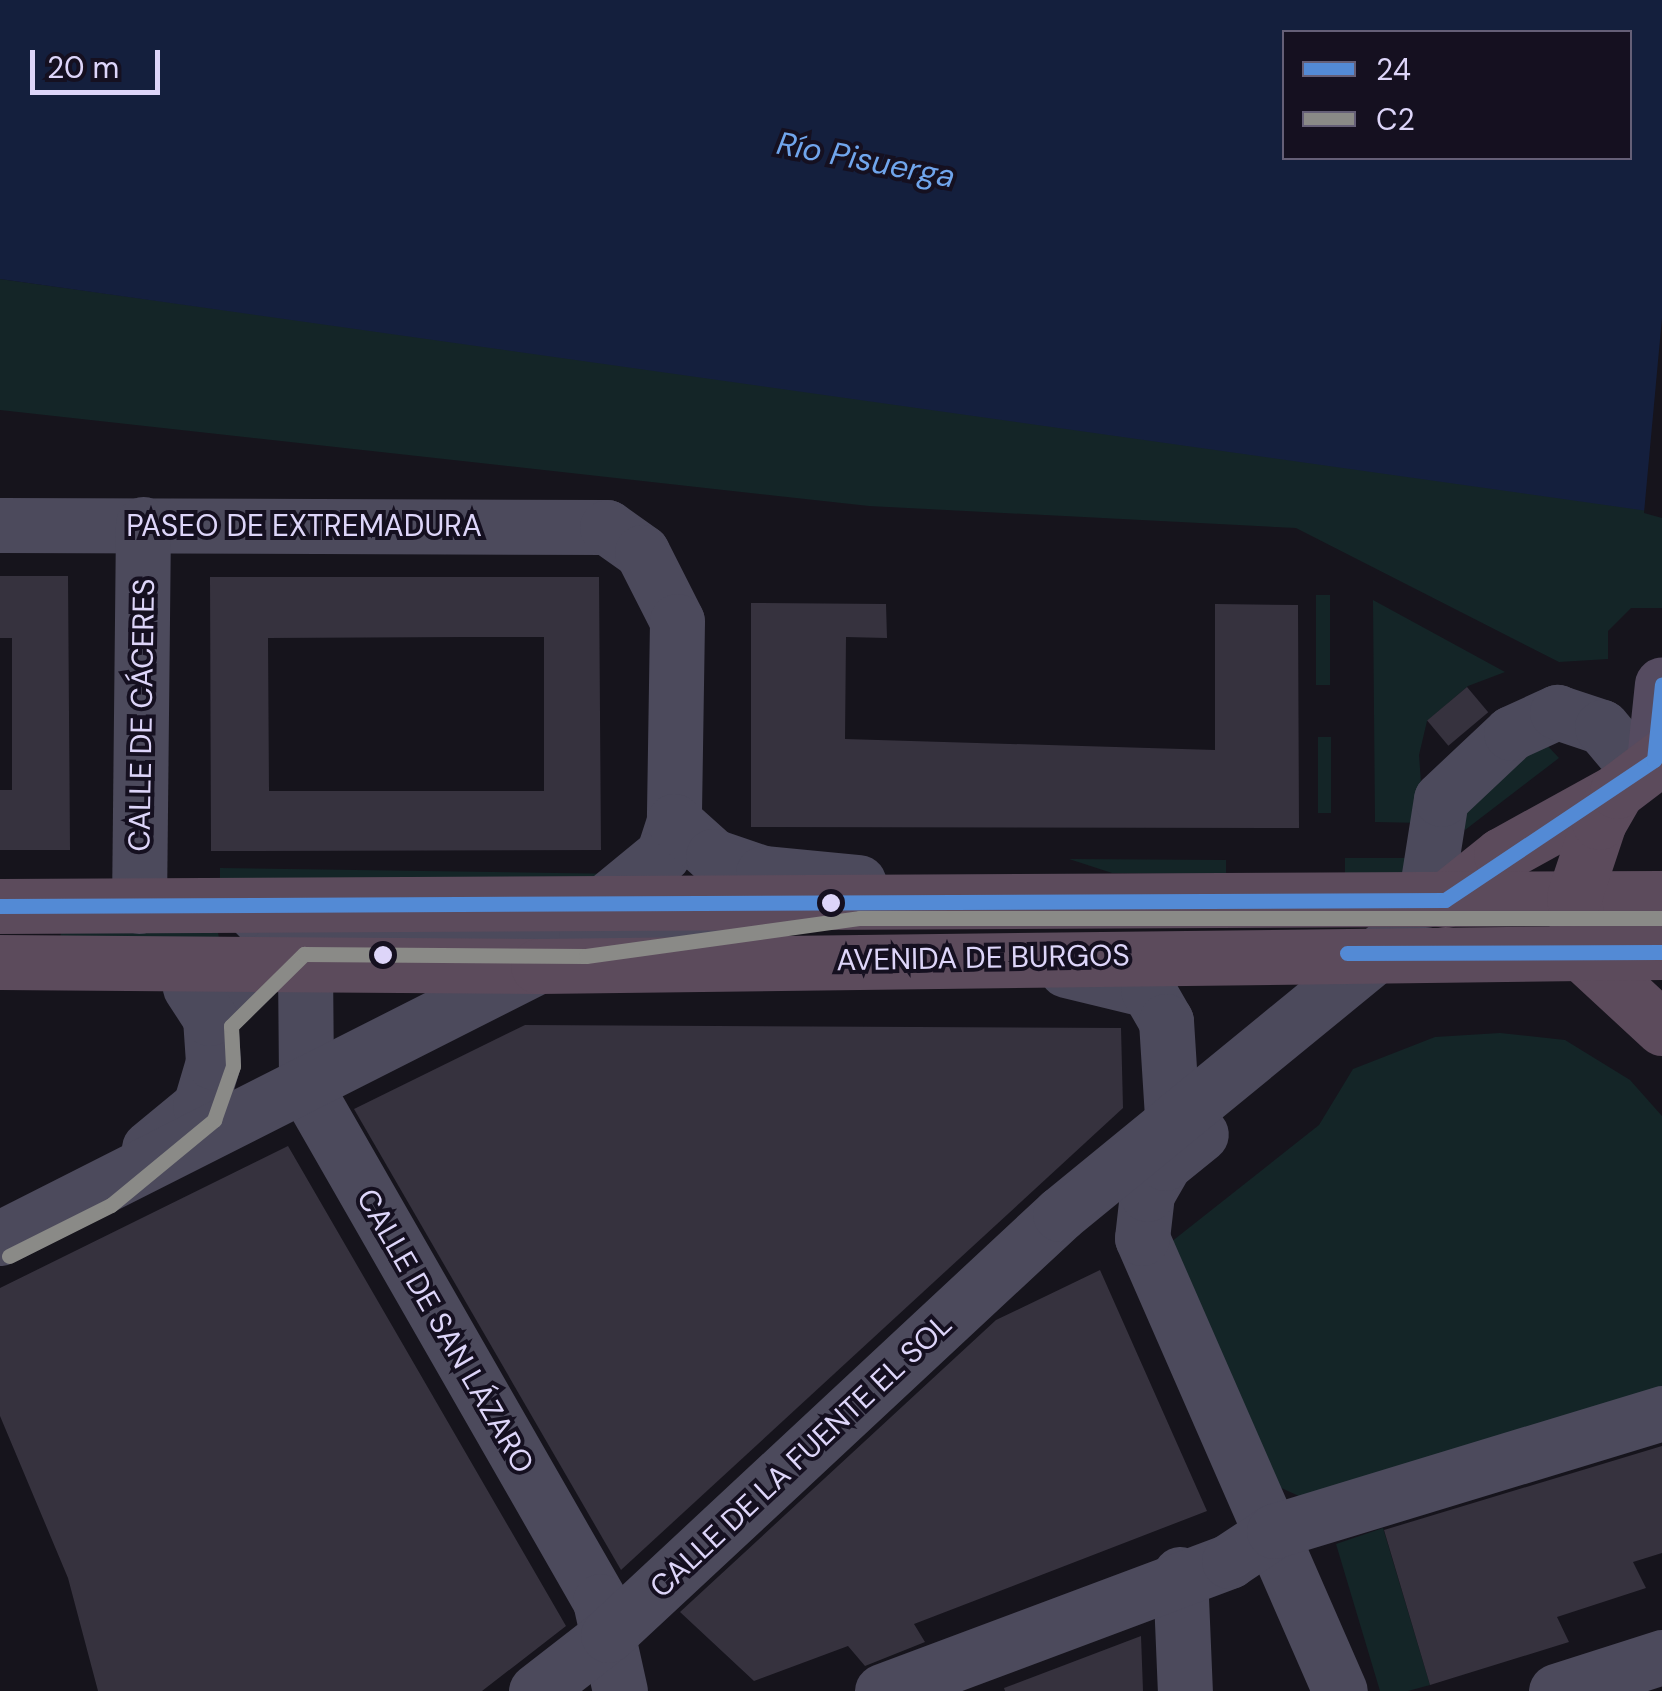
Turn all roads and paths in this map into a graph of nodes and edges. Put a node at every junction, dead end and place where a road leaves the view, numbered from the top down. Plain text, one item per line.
1 (144, 524) junction
2 (0, 525) edge
3 (1662, 684) edge
4 (1643, 769) edge
5 (674, 821) junction
6 (1574, 897) junction
7 (954, 898) junction
8 (1662, 898) edge
9 (607, 900) junction
10 (800, 900) junction
11 (1435, 900) junction
12 (0, 906) edge
13 (139, 906) junction
14 (248, 906) junction
15 (1580, 952) junction
16 (1662, 952) edge
17 (1380, 953) junction
18 (1434, 954) junction
19 (287, 958) junction
20 (958, 959) junction
21 (0, 962) edge
22 (175, 963) junction
23 (538, 966) junction
24 (210, 1018) junction
25 (1662, 1028) edge
26 (306, 1088) junction
27 (1172, 1118) junction
28 (100, 1188) junction
29 (1060, 1214) junction
30 (0, 1238) edge
31 (1142, 1238) junction
32 (1662, 1413) edge
33 (1274, 1530) junction
34 (1180, 1574) junction
35 (608, 1635) junction
36 (1662, 1657) edge
37 (536, 1691) edge
38 (620, 1691) edge
39 (882, 1691) edge
40 (1185, 1691) edge
41 (1340, 1691) edge
42 (1556, 1691) edge

1 - 2 street, PASEO DE EXTREMADURA
1 - 5 street, PASEO DE EXTREMADURA
1 - 13 street, CALLE DE CÁCERES
3 - 4 main road
4 - 6 highway
4 - 11 highway
4 - 11 street
5 - 7 street
5 - 9 street
6 - 8 highway, AVENIDA DE BURGOS
6 - 11 highway, AVENIDA DE BURGOS
6 - 15 highway
7 - 10 highway, AVENIDA DE BURGOS
7 - 11 highway, AVENIDA DE BURGOS
9 - 10 highway, AVENIDA DE BURGOS
9 - 14 highway, AVENIDA DE BURGOS
10 - 19 street
11 - 17 street, CALLE DE LA FUENTE EL SOL
12 - 13 highway, AVENIDA DE BURGOS
13 - 14 highway, AVENIDA DE BURGOS
14 - 19 street
15 - 16 highway, AVENIDA DE BURGOS
15 - 18 highway, AVENIDA DE BURGOS
15 - 25 highway
17 - 18 highway, AVENIDA DE BURGOS
17 - 20 highway, AVENIDA DE BURGOS
17 - 27 street, CALLE DE LA FUENTE EL SOL
18 - 31 street
19 - 22 highway, AVENIDA DE BURGOS
19 - 23 highway, AVENIDA DE BURGOS
19 - 24 street
19 - 26 street, CALLE DE SAN LÁZARO
20 - 23 highway, AVENIDA DE BURGOS
20 - 27 street
21 - 22 highway, AVENIDA DE BURGOS
22 - 24 street
23 - 26 street
24 - 28 street
26 - 28 street
26 - 35 street, CALLE DE SAN LÁZARO
27 - 29 street, CALLE DE LA FUENTE EL SOL
28 - 30 street
29 - 31 street
29 - 35 street, CALLE DE LA FUENTE EL SOL
31 - 33 street
32 - 33 street
33 - 34 street
33 - 41 street
34 - 39 street
34 - 40 street
35 - 37 street, CALLE DE LA FUENTE EL SOL
35 - 38 street, CALLE DE SAN LÁZARO
36 - 42 street

